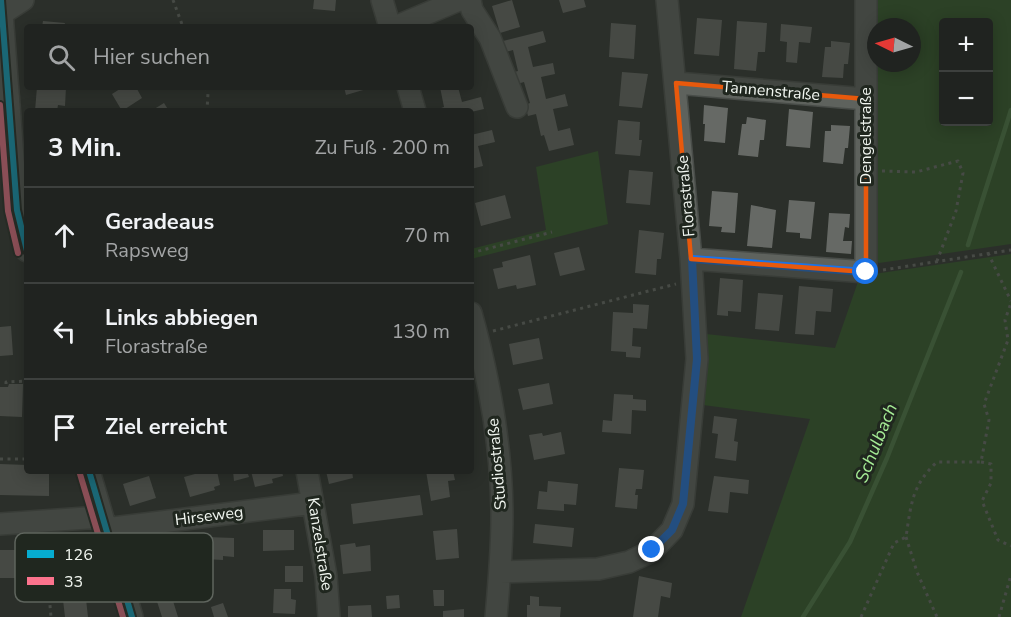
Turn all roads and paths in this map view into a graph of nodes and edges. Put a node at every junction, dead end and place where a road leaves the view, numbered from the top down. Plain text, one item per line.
1 (23, 0) edge
2 (173, 0) edge
3 (382, 0) edge
4 (459, 0) edge
5 (470, 0) edge
6 (667, 0) edge
7 (866, 0) edge
8 (1, 10) edge
9 (182, 24) edge
10 (389, 24) edge
11 (402, 24) edge
12 (676, 83) junction
13 (207, 90) edge
14 (409, 90) edge
15 (866, 99) junction
16 (517, 107) dead end
17 (207, 108) edge
18 (414, 108) edge
19 (866, 171) junction
20 (552, 232) dead end
21 (24, 239) edge
22 (1011, 250) edge
23 (474, 252) edge
24 (988, 253) junction
25 (692, 259) junction
26 (937, 261) junction
27 (866, 272) junction
28 (693, 280) junction
29 (1011, 302) edge
30 (474, 324) edge
31 (477, 335) junction
32 (24, 381) edge
33 (0, 382) edge
34 (0, 459) edge
35 (24, 459) edge
36 (981, 462) junction
37 (90, 474) edge
38 (308, 474) edge
39 (314, 503) junction
40 (43, 521) junction
41 (103, 523) junction
42 (0, 524) edge
43 (44, 533) edge
44 (106, 533) edge
45 (906, 537) junction
46 (1011, 546) edge
47 (501, 572) junction
48 (1011, 575) edge
49 (50, 602) edge
50 (127, 602) edge
51 (51, 617) edge
52 (132, 617) edge
53 (329, 617) edge
54 (496, 617) edge
55 (861, 617) edge
56 (937, 617) edge
57 (999, 617) edge

1 - 8 street
2 - 9 path
3 - 10 street
4 - 11 street
5 - 16 street
6 - 12 street, Florastraße
7 - 15 street, Dengelstraße
8 - 21 street
12 - 15 street, Tannenstraße
12 - 25 street, Florastraße
13 - 17 path
14 - 18 street
15 - 19 street, Dengelstraße
19 - 26 path
19 - 27 street, Dengelstraße
20 - 23 path
22 - 24 path
24 - 26 path
24 - 29 path
25 - 27 street
25 - 28 street, Florastraße
26 - 27 path
28 - 31 path
28 - 47 street, Florastraße
29 - 36 path
30 - 31 street, Studiostraße
31 - 47 street, Studiostraße
32 - 33 path
34 - 35 path
36 - 45 path
36 - 46 path
37 - 41 street
38 - 39 street, Kanzelstraße
39 - 41 street, Hirseweg
39 - 53 street, Kanzelstraße
40 - 41 street, Hirseweg
40 - 42 street, Hirseweg
40 - 43 path
41 - 44 street
45 - 55 path
45 - 56 path
47 - 54 street, Studiostraße
48 - 57 path
49 - 51 path
50 - 52 street

